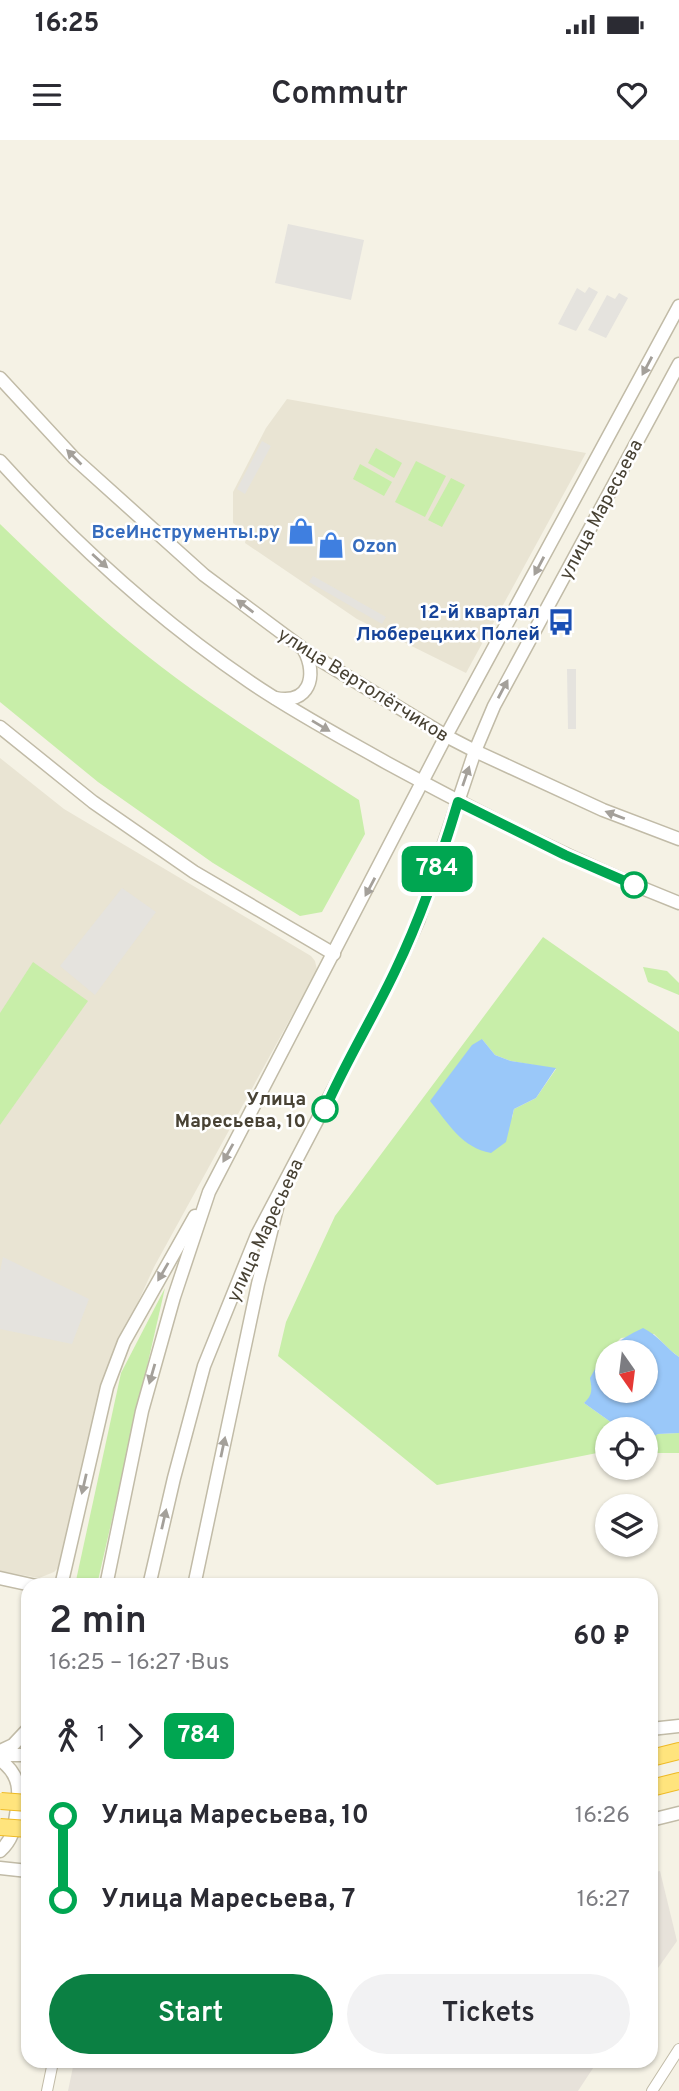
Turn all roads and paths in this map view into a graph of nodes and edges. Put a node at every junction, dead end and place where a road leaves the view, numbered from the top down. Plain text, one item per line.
1 (679, 306) edge
2 (679, 363) edge
3 (0, 378) edge
4 (0, 461) edge
5 (302, 648) junction
6 (275, 698) junction
7 (0, 727) edge
8 (446, 736) junction
9 (475, 751) junction
10 (424, 783) junction
11 (458, 802) junction
12 (679, 839) edge
13 (679, 902) edge
14 (334, 954) junction
15 (283, 1184) junction
16 (209, 1192) junction
17 (0, 1578) edge
18 (63, 1578) edge
19 (108, 1578) edge
20 (151, 1578) edge
21 (196, 1578) edge
22 (21, 1582) edge
23 (679, 1726) edge
24 (658, 1728) edge
25 (21, 1736) edge
26 (679, 1751) edge
27 (0, 1755) edge
28 (21, 1755) edge
29 (658, 1756) edge
30 (679, 1781) edge
31 (658, 1786) edge
32 (1, 1801) edge
33 (21, 1802) edge
34 (679, 1813) edge
35 (658, 1818) edge
36 (0, 1827) edge
37 (21, 1828) edge
38 (0, 1851) edge
39 (0, 1868) edge
40 (21, 1870) edge
41 (679, 2049) edge
42 (52, 2068) edge
43 (47, 2091) edge
44 (652, 2091) edge

1 -> 8 street, улица Маресьева
9 -> 2 street, улица Маресьева
5 -> 3 street, улица Вертолётчиков
4 -> 6 street
5 - 6 street
5 - 8 street, улица Вертолётчиков
6 -> 10 street
7 - 14 street
8 - 9 street, улица Вертолётчиков
8 - 10 street, улица Маресьева
11 -> 9 street, улица Маресьева
12 -> 9 street, улица Вертолётчиков
10 - 11 street
10 -> 14 street
11 - 13 street
11 - 15 street, улица Маресьева
14 -> 16 street
20 -> 15 street, улица Маресьева
21 -> 15 street
16 -> 18 street
16 -> 19 street
17 - 22 street
23 - 24 street
25 - 27 street
26 - 29 highway
27 - 28 street
27 - 38 street
30 - 31 highway
32 - 33 highway, bridge
34 - 35 street
36 - 37 highway, bridge
39 - 40 street
41 - 44 street
42 - 43 street

